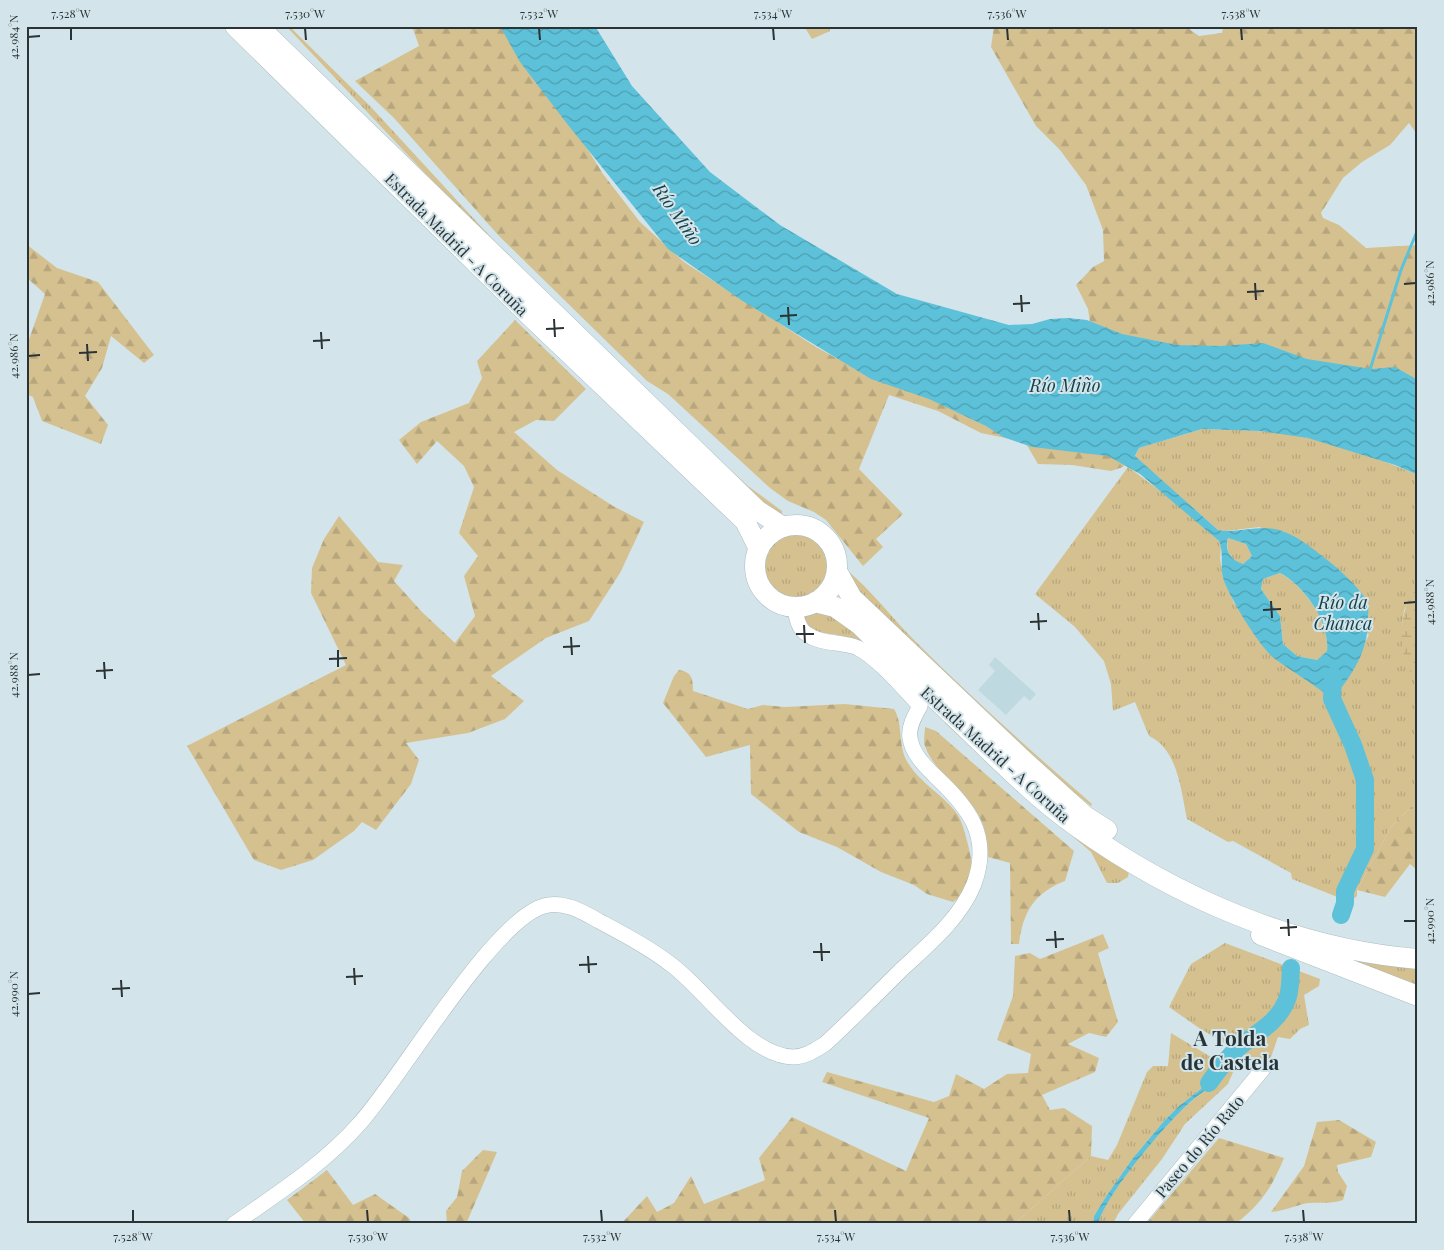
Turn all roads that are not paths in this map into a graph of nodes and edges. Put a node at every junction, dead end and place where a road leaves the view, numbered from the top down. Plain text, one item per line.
1 (235, 26) edge
2 (258, 26) edge
3 (278, 26) edge
4 (451, 215) junction
5 (783, 527) junction
6 (759, 550) junction
7 (836, 571) junction
8 (816, 602) junction
9 (795, 607) junction
10 (1122, 858) junction
11 (1418, 949) edge
12 (1418, 958) edge
13 (1418, 996) edge
14 (1263, 1069) dead end
15 (234, 1224) edge
16 (1135, 1224) edge

1 - 6 highway, Estrada Madrid - A Coruña
2 - 4 highway, Estrada Madrid - A Coruña
3 - 4 highway
4 - 5 highway, Estrada Madrid - A Coruña
5 - 6 highway
5 - 7 highway, Estrada Madrid - A Coruña
6 - 9 highway
7 - 8 highway
7 - 11 highway, Estrada Madrid - A Coruña
8 - 9 highway
8 - 10 highway, Estrada Madrid - A Coruña
9 - 15 street
10 - 12 highway, Estrada Madrid - A Coruña
10 - 13 highway
14 - 16 street, Paseo do Río Rato

